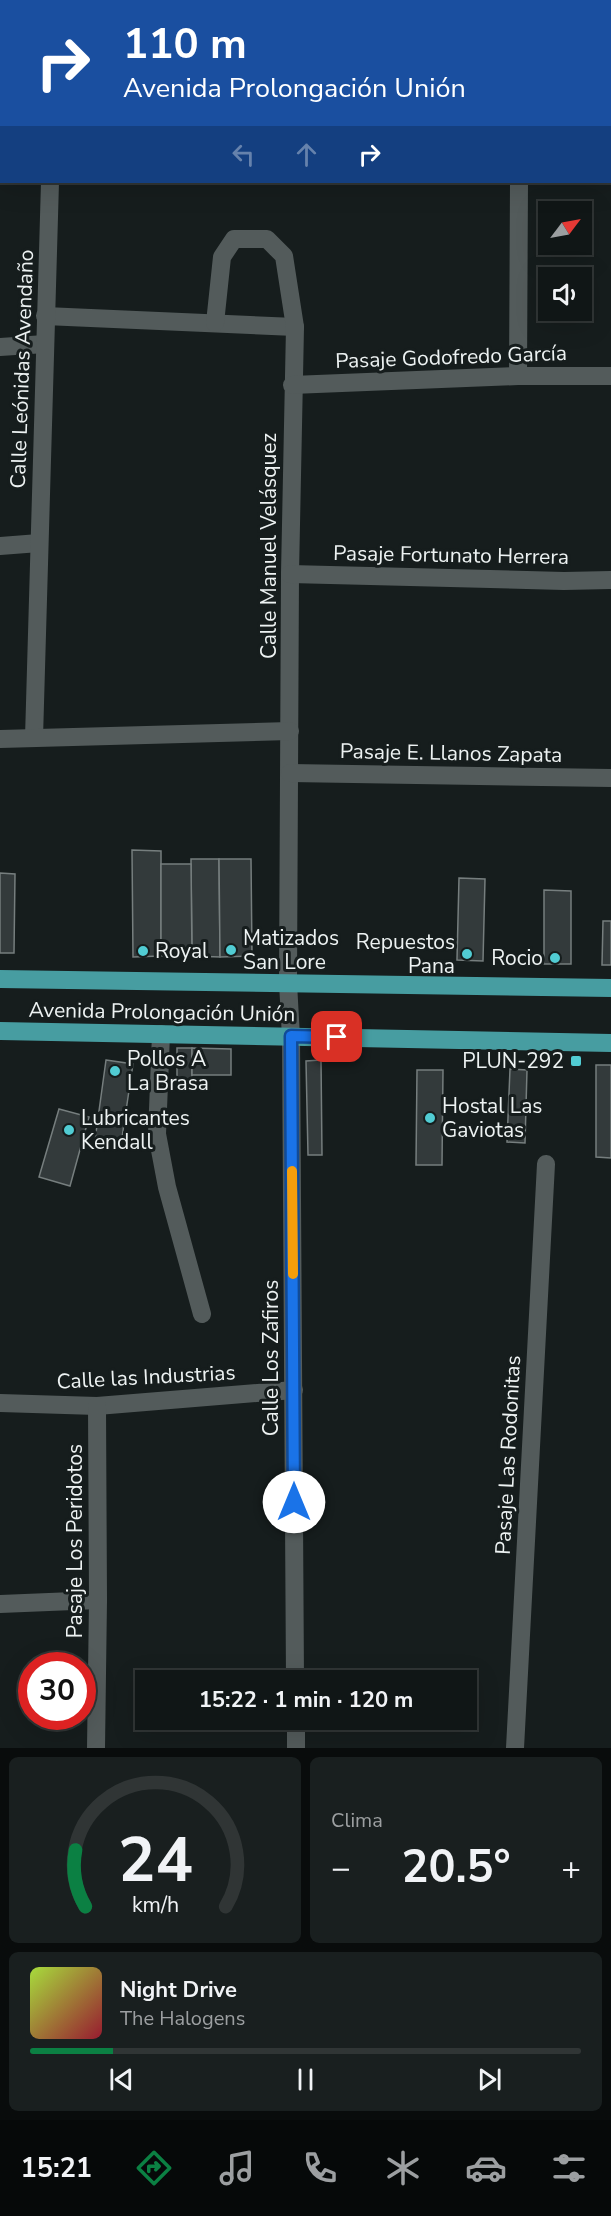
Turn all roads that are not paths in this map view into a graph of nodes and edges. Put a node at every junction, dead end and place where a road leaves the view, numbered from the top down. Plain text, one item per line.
1 (50, 183) edge
2 (519, 183) edge
3 (45, 316) junction
4 (215, 323) junction
5 (295, 327) junction
6 (45, 344) junction
7 (0, 346) edge
8 (518, 376) junction
9 (611, 376) edge
10 (292, 385) junction
11 (39, 543) junction
12 (0, 546) edge
13 (290, 574) junction
14 (611, 580) edge
15 (290, 731) junction
16 (34, 738) junction
17 (0, 739) edge
18 (290, 772) junction
19 (611, 778) edge
20 (0, 978) edge
21 (288, 983) junction
22 (611, 988) edge
23 (0, 1031) edge
24 (161, 1034) junction
25 (291, 1036) junction
26 (611, 1043) edge
27 (546, 1164) dead end
28 (202, 1314) dead end
29 (294, 1390) junction
30 (0, 1402) edge
31 (97, 1406) junction
32 (98, 1600) junction
33 (0, 1604) edge
34 (295, 1670) edge
35 (296, 1730) edge
36 (96, 1748) edge
37 (296, 1748) edge
38 (515, 1748) edge

1 - 3 street, Calle Leónidas Avendaño
2 - 8 street
3 - 4 street
3 - 6 street, Calle Leónidas Avendaño
4 - 5 street
4 - 5 street, Calle Manuel Velásquez
5 - 10 street, Calle Manuel Velásquez
6 - 7 street
6 - 11 street, Calle Leónidas Avendaño
8 - 9 street, Pasaje Godofredo García
8 - 10 street, Pasaje Godofredo García
10 - 13 street, Calle Manuel Velásquez
11 - 12 street
11 - 16 street, Calle Leónidas Avendaño
13 - 14 street, Pasaje Fortunato Herrera
13 - 15 street, Calle Manuel Velásquez
15 - 16 street
15 - 18 street, Calle Manuel Velásquez
16 - 17 street
18 - 19 street, Pasaje E. Llanos Zapata
18 - 21 street, Calle Manuel Velásquez
20 - 21 main road, Avenida Prolongación Unión
21 - 22 main road, Avenida Prolongación Unión
21 - 25 street, Calle Los Zafiros
23 - 24 main road, Avenida Prolongación Unión
24 - 25 main road, Avenida Prolongación Unión
24 - 28 street
25 - 26 main road, Avenida Prolongación Unión
25 - 29 street, Calle Los Zafiros
27 - 38 street, Pasaje Las Rodonitas
29 - 31 street, Calle las Industrias
29 - 34 street, Calle Los Zafiros
30 - 31 street, Calle las Industrias
31 - 32 street, Pasaje Los Peridotos
32 - 33 street
32 - 36 street, Pasaje Los Peridotos
35 - 37 street

